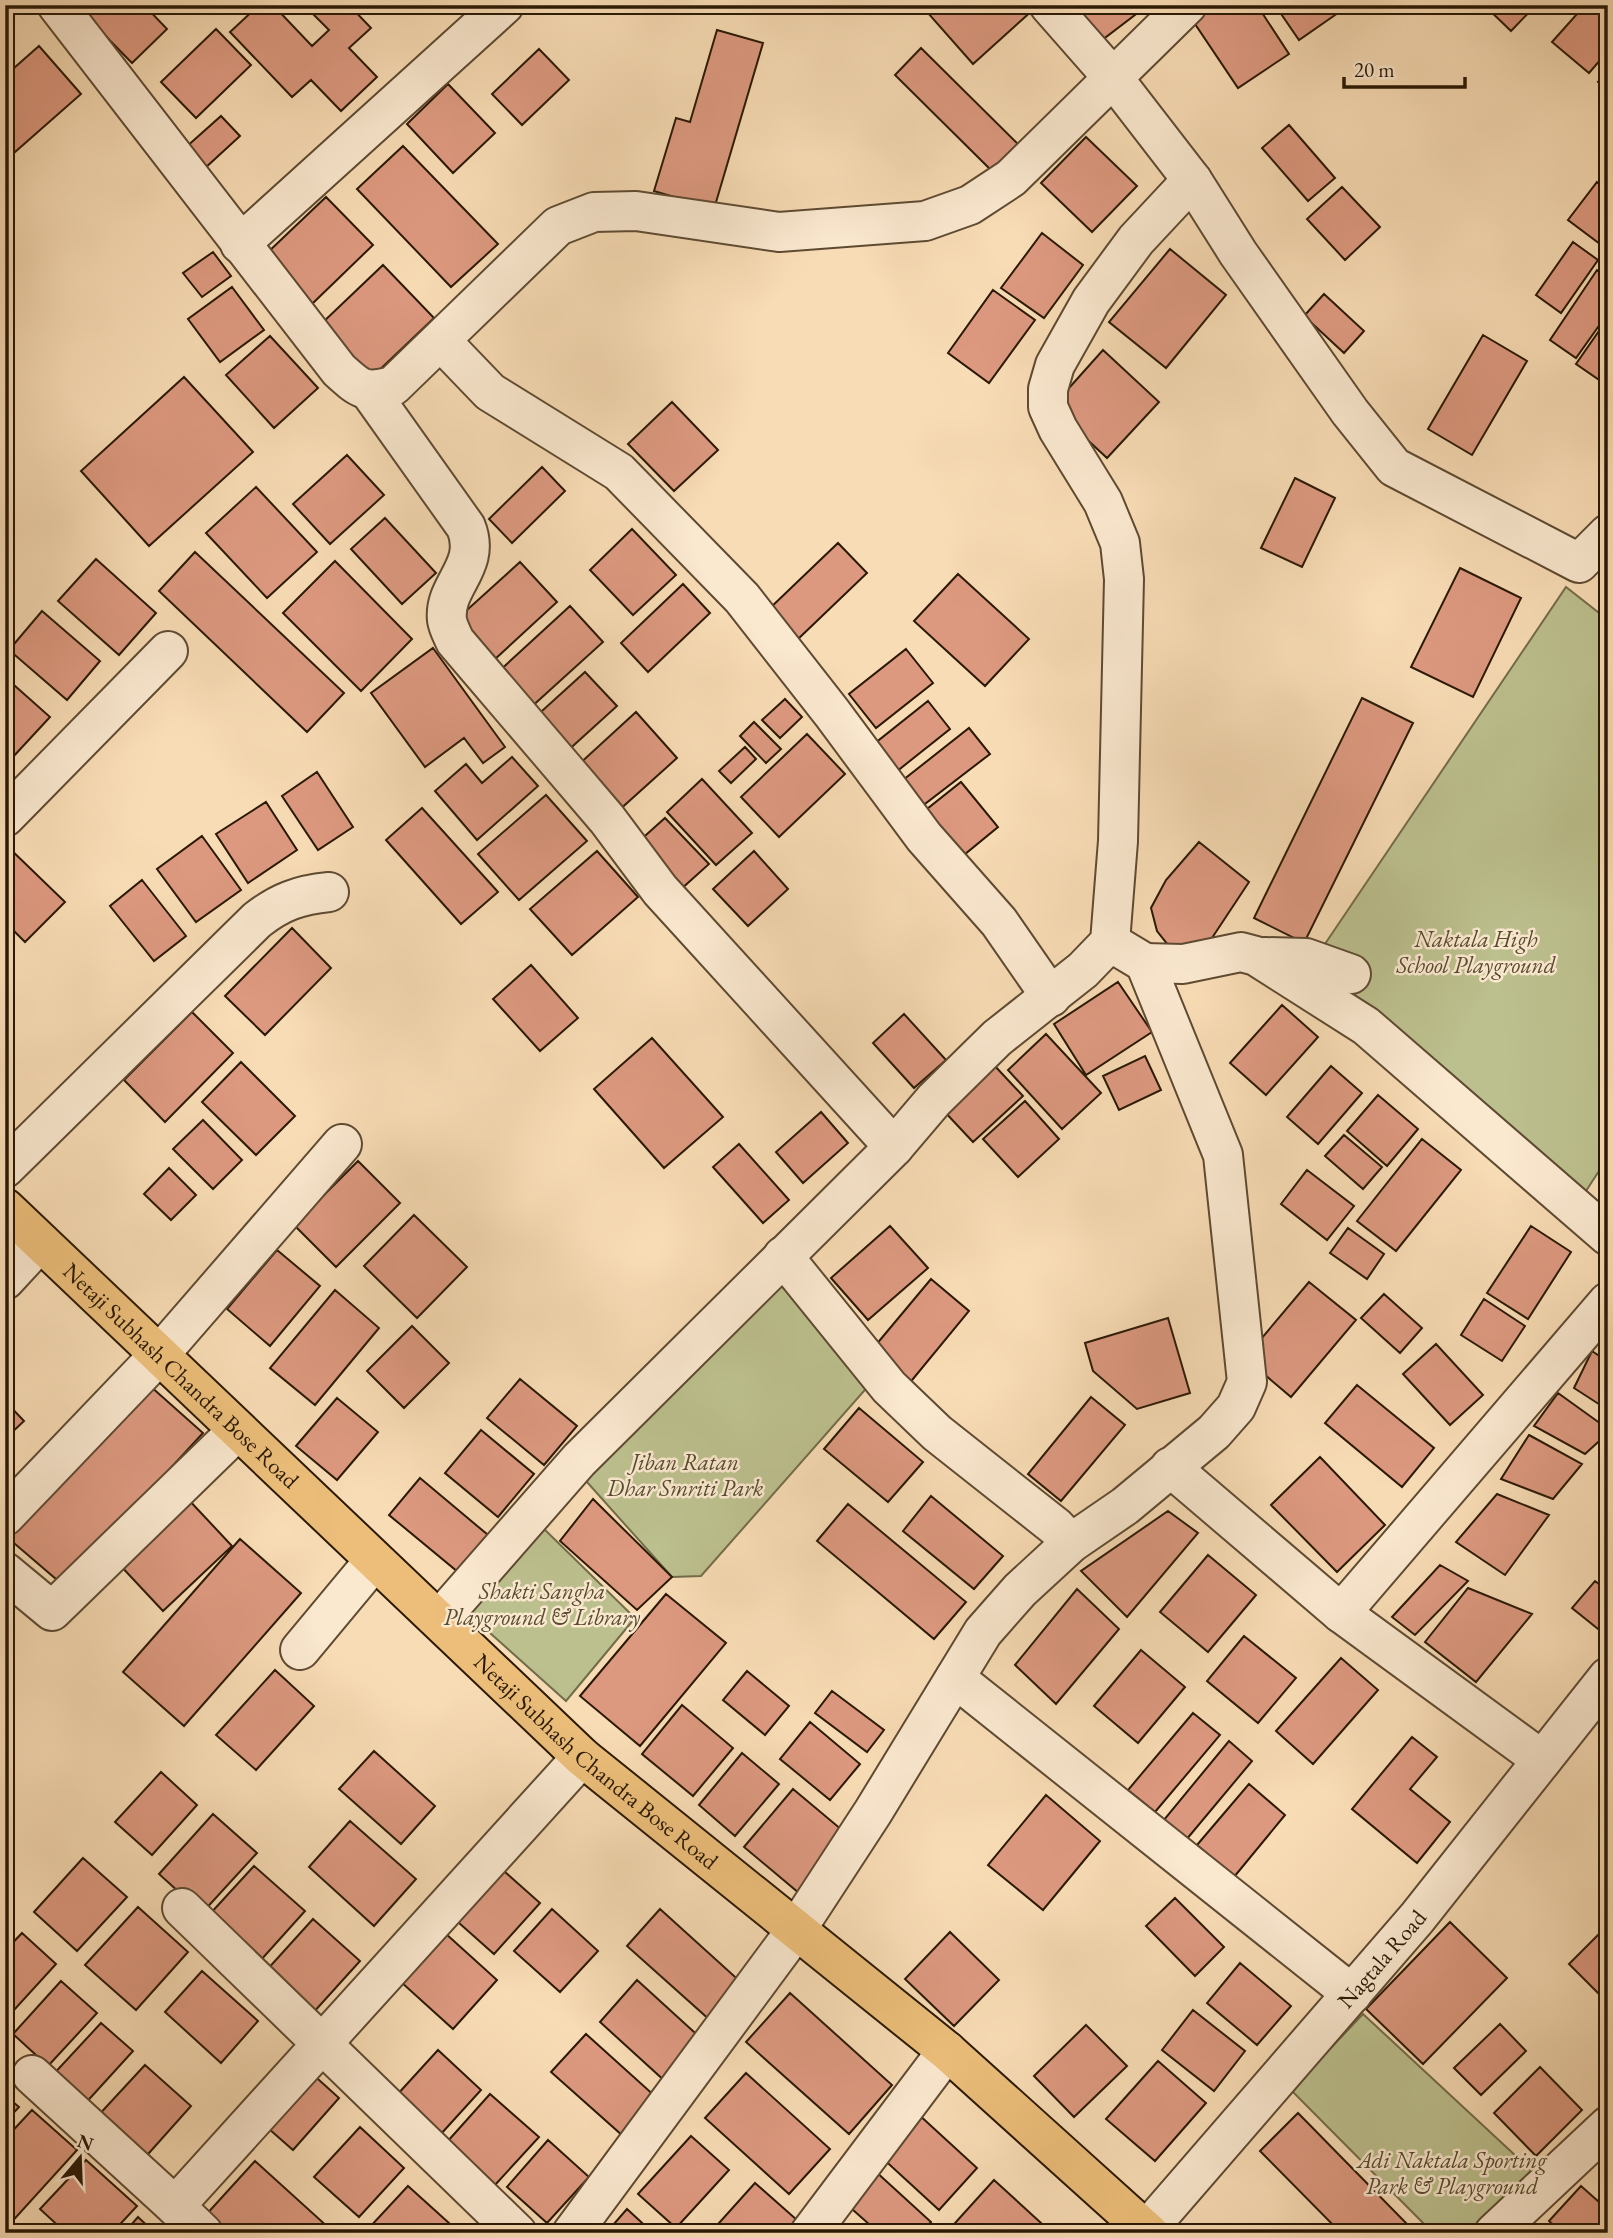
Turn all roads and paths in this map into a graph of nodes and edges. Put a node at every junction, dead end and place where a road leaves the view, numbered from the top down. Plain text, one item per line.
1 (57, 5) edge
2 (504, 5) edge
3 (1049, 5) edge
4 (1187, 5) edge
5 (1114, 79) junction
6 (1192, 180) junction
7 (240, 244) junction
8 (441, 341) junction
9 (370, 392) junction
10 (1608, 534) edge
11 (168, 651) dead end
12 (5, 817) edge
13 (328, 892) dead end
14 (1110, 942) junction
15 (1256, 956) junction
16 (1145, 963) junction
17 (1351, 974) dead end
18 (1051, 997) junction
19 (342, 1144) dead end
20 (894, 1147) junction
21 (5, 1168) edge
22 (5, 1208) edge
23 (1608, 1236) edge
24 (40, 1242) junction
25 (783, 1256) junction
26 (5, 1280) edge
27 (1608, 1302) edge
28 (159, 1355) junction
29 (237, 1431) junction
30 (1170, 1467) junction
31 (5, 1517) edge
32 (1071, 1543) junction
33 (374, 1561) junction
34 (5, 1572) edge
35 (1341, 1613) junction
36 (439, 1620) junction
37 (300, 1650) dead end
38 (1608, 1677) edge
39 (955, 1678) junction
40 (582, 1757) junction
41 (1542, 1760) junction
42 (182, 1908) dead end
43 (796, 1930) junction
44 (1352, 1994) junction
45 (323, 2041) junction
46 (947, 2051) junction
47 (32, 2075) dead end
48 (1608, 2126) edge
49 (175, 2206) junction
50 (1508, 2229) edge
51 (1148, 2232) edge
52 (203, 2233) edge
53 (517, 2233) edge
54 (572, 2233) edge
55 (810, 2233) edge

1 - 7 street
2 - 7 street
3 - 5 street
4 - 5 street
5 - 6 street
5 - 8 street
6 - 10 street
6 - 14 street
7 - 9 street
8 - 9 street
8 - 18 street
9 - 20 street
11 - 12 street
13 - 21 street
14 - 16 street
14 - 18 street
15 - 16 street
15 - 17 street
15 - 23 street
16 - 30 street
18 - 20 street
19 - 28 street
20 - 25 street
22 - 24 main road, Netaji Subhash Chandra Bose Road
24 - 26 street
24 - 28 main road, Netaji Subhash Chandra Bose Road
25 - 32 street
25 - 36 street
27 - 35 street
28 - 29 main road, Netaji Subhash Chandra Bose Road
28 - 31 street
29 - 33 main road, Netaji Subhash Chandra Bose Road
29 - 34 street
30 - 32 street
30 - 35 street
32 - 39 street
33 - 36 main road, Netaji Subhash Chandra Bose Road
33 - 37 street
35 - 41 street
36 - 40 main road, Netaji Subhash Chandra Bose Road
38 - 41 street, Nagtala Road
39 - 43 street
39 - 44 street
40 - 43 main road, Netaji Subhash Chandra Bose Road
40 - 45 street
41 - 44 street, Nagtala Road
42 - 45 street
43 - 46 main road, Netaji Subhash Chandra Bose Road
43 - 54 street
44 - 51 street, Nagtala Road
45 - 49 street
45 - 53 street
46 - 51 main road, Netaji Subhash Chandra Bose Road
46 - 55 street
47 - 49 street
48 - 50 street
49 - 52 street

